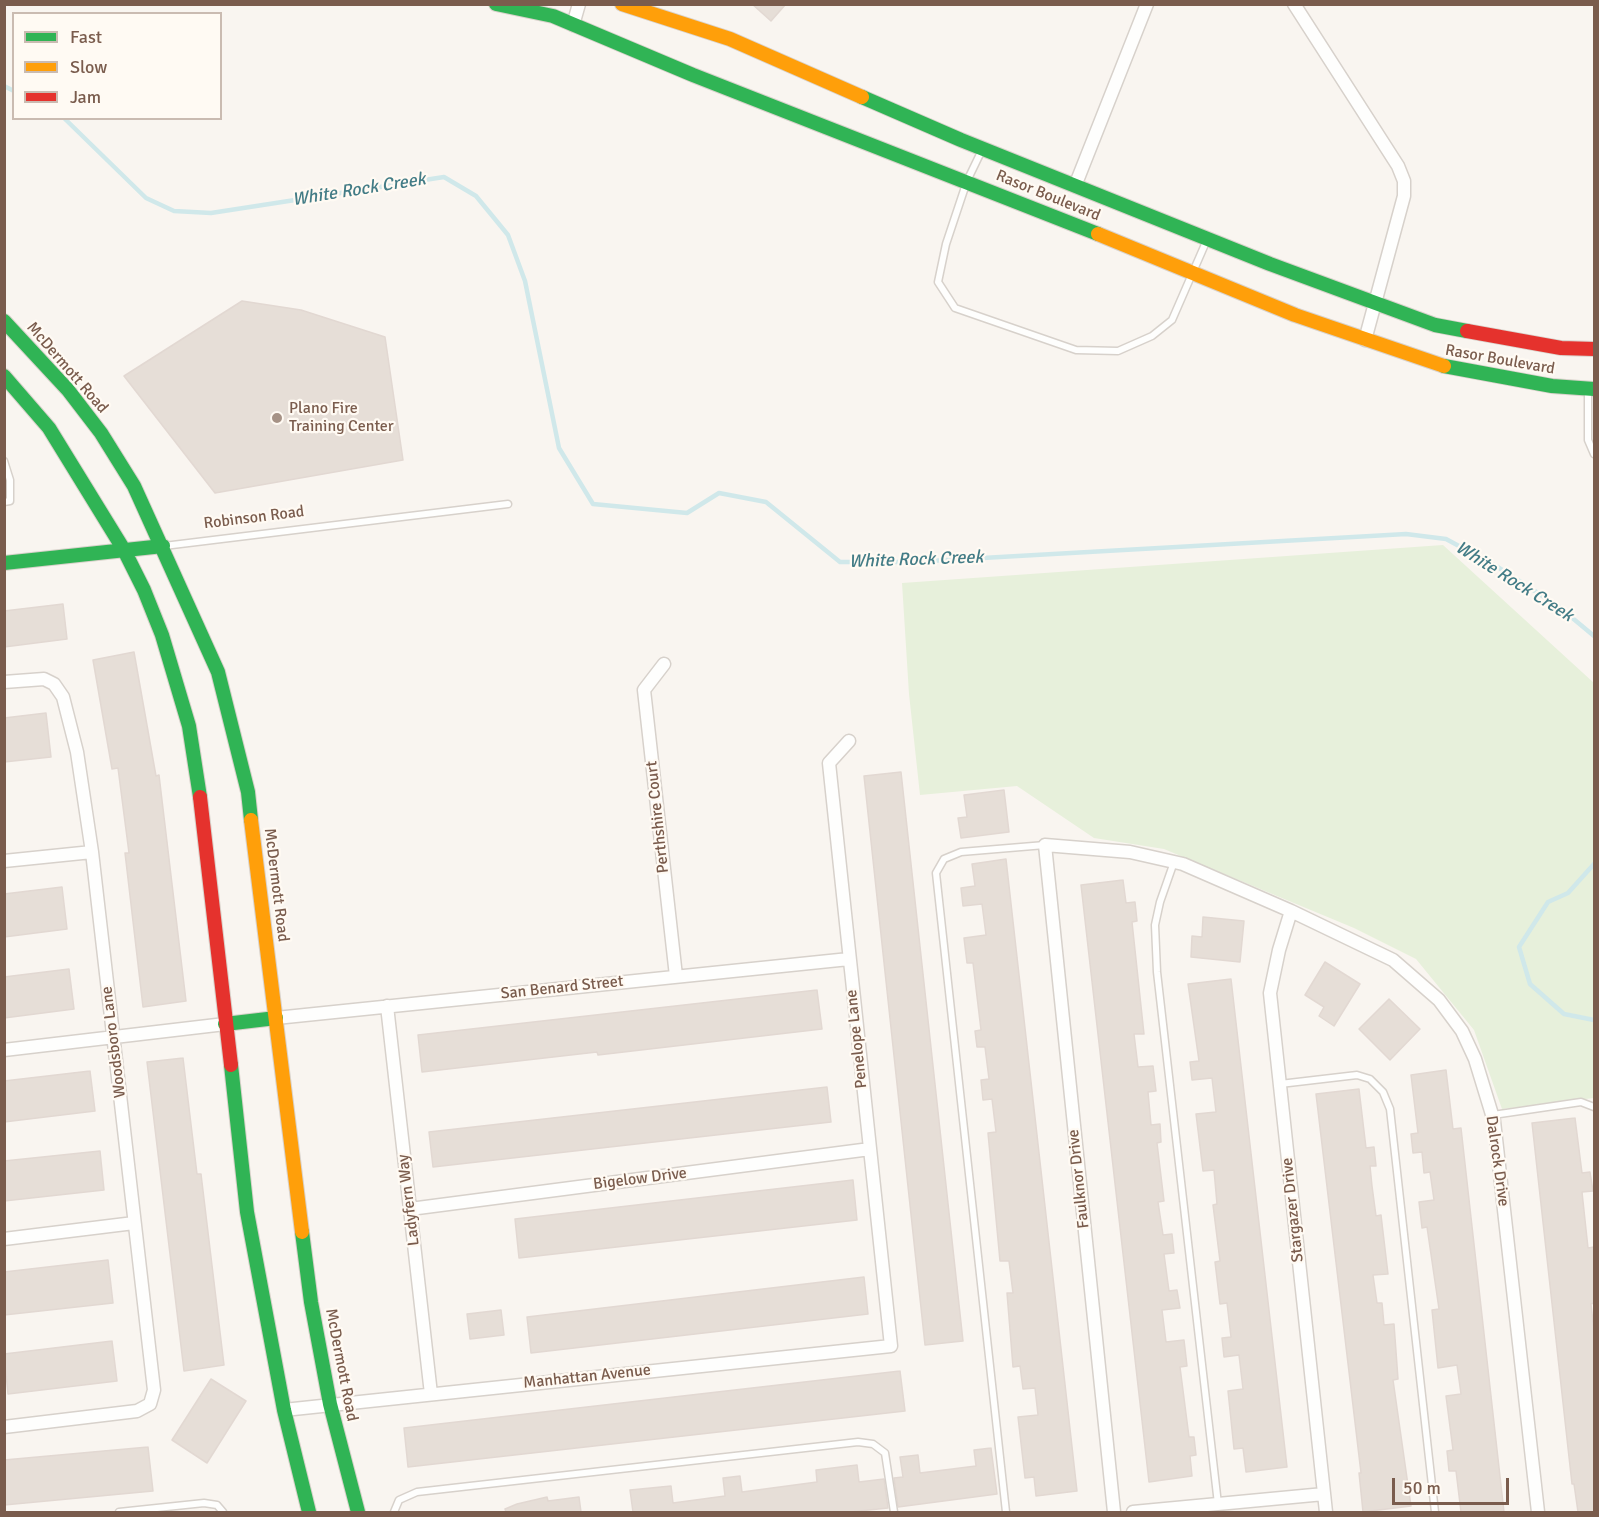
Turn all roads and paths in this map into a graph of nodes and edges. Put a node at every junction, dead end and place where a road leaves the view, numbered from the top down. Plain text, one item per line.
1 (496, 4) edge
2 (579, 4) edge
3 (622, 4) edge
4 (1147, 4) edge
5 (1294, 4) edge
6 (573, 25) junction
7 (982, 148) junction
8 (967, 181) junction
9 (1075, 186) junction
10 (1208, 239) junction
11 (1195, 274) junction
12 (1376, 303) junction
13 (4, 321) edge
14 (1365, 340) junction
15 (1594, 349) edge
16 (4, 376) edge
17 (1591, 389) edge
18 (1594, 454) edge
19 (4, 461) edge
20 (4, 502) edge
21 (508, 504) dead end
22 (163, 546) junction
23 (124, 550) junction
24 (4, 563) edge
25 (664, 664) dead end
26 (4, 682) edge
27 (849, 741) dead end
28 (1045, 845) junction
29 (92, 852) junction
30 (4, 861) edge
31 (1174, 862) junction
32 (1291, 911) junction
33 (849, 959) junction
34 (676, 976) junction
35 (387, 1006) junction
36 (276, 1018) junction
37 (225, 1024) junction
38 (113, 1037) junction
39 (4, 1050) edge
40 (1280, 1084) junction
41 (1594, 1107) edge
42 (1492, 1115) junction
43 (870, 1149) junction
44 (410, 1209) junction
45 (134, 1223) junction
46 (4, 1239) edge
47 (891, 1346) joint
48 (431, 1394) junction
49 (330, 1404) junction
50 (284, 1410) junction
51 (4, 1427) edge
52 (1324, 1494) junction
53 (1218, 1504) junction
54 (119, 1512) edge
55 (223, 1512) edge
56 (309, 1512) edge
57 (358, 1512) edge
58 (394, 1512) edge
59 (894, 1512) edge
60 (1006, 1512) edge
61 (1114, 1512) edge
62 (1133, 1512) edge
63 (1326, 1512) edge
64 (1435, 1512) edge
65 (1538, 1512) edge

1 - 6 main road, Rasor Boulevard
2 - 6 street
3 - 7 main road, Rasor Boulevard
4 - 9 street
5 - 12 street
6 - 8 main road, Rasor Boulevard
7 - 8 lane
7 - 9 main road, Rasor Boulevard
8 - 11 main road, Rasor Boulevard
8 - 11 lane
9 - 10 main road, Rasor Boulevard
10 - 11 lane
10 - 12 main road, Rasor Boulevard
11 - 14 main road, Rasor Boulevard
12 - 14 street
12 - 15 main road, Rasor Boulevard
13 - 22 main road, McDermott Road
14 - 17 main road, Rasor Boulevard
16 - 23 main road
17 - 18 lane
19 - 20 lane
21 - 22 lane, Robinson Road
22 - 23 main road, Robinson Road
22 - 36 main road, McDermott Road
23 - 24 main road, Robinson Road
23 - 37 main road
25 - 34 street, Perthshire Court
26 - 29 street, Woodsboro Lane
27 - 33 street, Penelope Lane
28 - 31 street, Dalrock Drive
28 - 60 lane
28 - 61 street, Faulknor Drive
29 - 30 street
29 - 38 street, Woodsboro Lane
31 - 32 street, Dalrock Drive
31 - 53 lane
32 - 40 street, Stargazer Drive
32 - 42 street, Dalrock Drive
33 - 34 street, San Benard Street
33 - 43 street, Penelope Lane
34 - 35 street, San Benard Street
35 - 36 street, San Benard Street
35 - 44 street, Ladyfern Way
36 - 37 main road
36 - 49 main road, McDermott Road
37 - 38 street
37 - 50 main road
38 - 39 street
38 - 45 street, Woodsboro Lane
40 - 52 street, Stargazer Drive
40 - 64 lane
41 - 42 lane
42 - 65 street, Dalrock Drive
43 - 44 street, Bigelow Drive
43 - 47 street, Penelope Lane
44 - 48 street, Ladyfern Way
45 - 46 street
45 - 51 street, Woodsboro Lane
47 - 48 street, Manhattan Avenue
48 - 49 street, Manhattan Avenue
49 - 50 street, Manhattan Avenue
49 - 57 main road, McDermott Road
50 - 56 main road
52 - 53 street
52 - 63 street, Stargazer Drive
53 - 62 street
54 - 55 lane
58 - 59 lane

